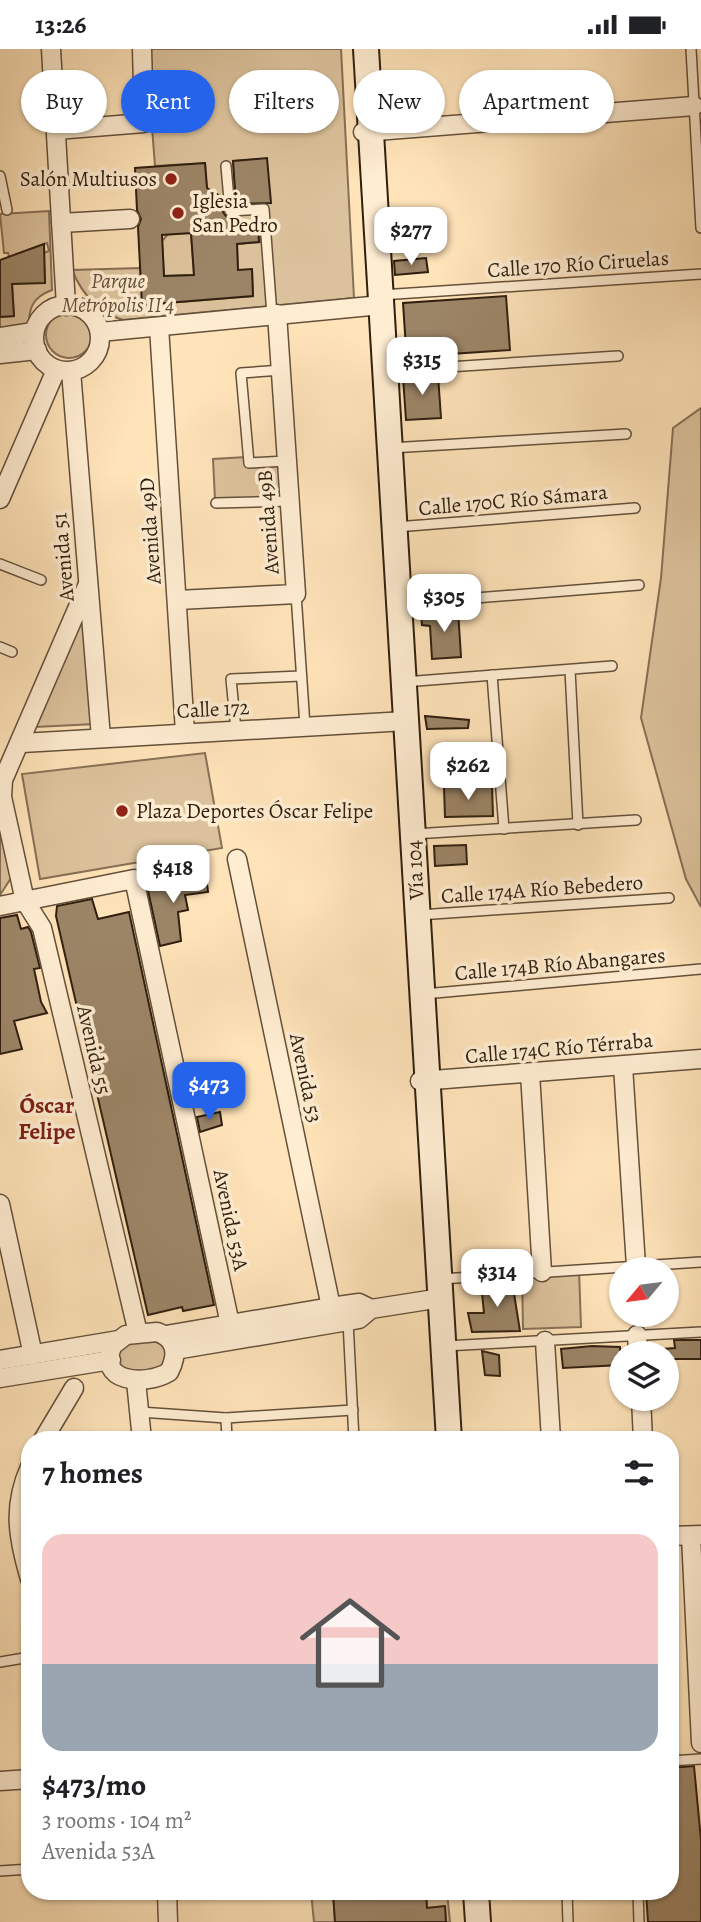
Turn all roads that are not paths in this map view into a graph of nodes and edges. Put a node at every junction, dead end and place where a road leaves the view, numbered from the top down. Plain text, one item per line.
1 (51, 49) edge
2 (142, 49) edge
3 (358, 49) edge
4 (366, 49) edge
5 (691, 49) edge
6 (52, 70) edge
7 (360, 70) edge
8 (366, 70) edge
9 (694, 106) junction
10 (445, 126) edge
11 (107, 127) edge
12 (56, 133) edge
13 (367, 133) edge
14 (226, 166) dead end
15 (0, 176) edge
16 (7, 210) dead end
17 (130, 219) dead end
18 (61, 223) junction
19 (701, 228) edge
20 (701, 274) edge
21 (377, 300) junction
22 (66, 306) junction
23 (274, 314) junction
24 (159, 327) junction
25 (33, 332) junction
26 (100, 332) junction
27 (0, 337) edge
28 (37, 350) junction
29 (0, 354) edge
30 (618, 356) dead end
31 (282, 370) junction
32 (64, 371) junction
33 (385, 371) junction
34 (626, 434) dead end
35 (389, 448) junction
36 (286, 461) junction
37 (0, 499) edge
38 (289, 501) junction
39 (216, 503) dead end
40 (635, 508) dead end
41 (394, 527) junction
42 (0, 564) edge
43 (41, 580) dead end
44 (89, 584) junction
45 (639, 585) dead end
46 (296, 594) junction
47 (177, 600) junction
48 (399, 604) junction
49 (0, 647) edge
50 (12, 652) dead end
51 (611, 666) dead end
52 (570, 670) junction
53 (301, 675) junction
54 (492, 675) junction
55 (404, 682) junction
56 (402, 721) junction
57 (305, 726) junction
58 (236, 730) junction
59 (185, 732) junction
60 (102, 738) junction
61 (22, 743) junction
62 (636, 820) dead end
63 (578, 825) junction
64 (504, 829) junction
65 (413, 834) junction
66 (237, 859) dead end
67 (669, 898) dead end
68 (24, 901) junction
69 (0, 906) edge
70 (418, 915) junction
71 (701, 969) edge
72 (422, 994) junction
73 (701, 1059) edge
74 (623, 1066) junction
75 (530, 1073) junction
76 (424, 1081) junction
77 (0, 1204) edge
78 (635, 1257) edge
79 (701, 1262) edge
80 (679, 1263) edge
81 (609, 1268) edge
82 (542, 1272) junction
83 (438, 1292) junction
84 (331, 1307) junction
85 (371, 1309) junction
86 (348, 1321) junction
87 (230, 1324) junction
88 (701, 1332) edge
89 (138, 1333) junction
90 (119, 1340) junction
91 (545, 1341) junction
92 (654, 1341) edge
93 (171, 1343) junction
94 (609, 1343) edge
95 (443, 1346) junction
96 (33, 1355) junction
97 (0, 1360) edge
98 (111, 1360) junction
99 (0, 1378) edge
100 (136, 1381) junction
101 (74, 1388) dead end
102 (353, 1410) junction
103 (642, 1411) edge
104 (140, 1412) junction
105 (226, 1418) junction
106 (48, 1431) edge
107 (141, 1431) edge
108 (227, 1431) edge
109 (354, 1431) edge
110 (442, 1431) edge
111 (448, 1431) edge
112 (550, 1431) edge
113 (643, 1431) edge
114 (21, 1486) edge
115 (696, 1535) edge
116 (21, 1549) edge
117 (21, 1658) edge
118 (0, 1662) edge
119 (701, 1743) edge
120 (701, 1759) edge
121 (679, 1760) edge
122 (21, 1780) edge
123 (0, 1781) edge
124 (21, 1870) edge
125 (0, 1871) edge
126 (167, 1900) edge
127 (477, 1900) edge
128 (567, 1900) edge
129 (638, 1900) edge
130 (168, 1922) edge
131 (478, 1922) edge
132 (568, 1922) edge
133 (639, 1922) edge

1 - 6 street
2 - 11 street
3 - 7 main road, Vía 104
4 - 8 main road, Vía 104
5 - 9 lane
9 - 10 street
9 - 19 lane
12 - 18 street
13 - 21 main road, Vía 104
14 - 23 lane
15 - 16 lane
17 - 18 street
18 - 22 street
20 - 21 lane, Calle 170 Río Ciruelas
21 - 23 street
21 - 33 main road, Vía 104
21 - 56 main road, Vía 104
22 - 25 street
22 - 26 street
23 - 24 street
23 - 31 street, Avenida 49B
24 - 26 street
24 - 47 street, Avenida 49D
25 - 27 street
25 - 28 street
26 - 32 street
28 - 29 street
28 - 32 street
30 - 33 lane
31 - 36 street, Avenida 49B
31 - 36 lane
32 - 37 street
32 - 44 street, Avenida 51
33 - 35 main road, Vía 104
34 - 35 lane
35 - 41 main road, Vía 104
36 - 38 street, Avenida 49B
38 - 39 lane
38 - 46 street, Avenida 49B
40 - 41 lane, Calle 170C Río Sámara
41 - 48 main road, Vía 104
42 - 43 lane
44 - 60 street, Avenida 51
44 - 61 street
45 - 48 lane
46 - 47 street
46 - 53 lane, Avenida 49B
47 - 59 street, Avenida 49D
48 - 55 main road, Vía 104
49 - 50 lane
51 - 52 lane
52 - 54 lane
52 - 63 lane
53 - 57 lane, Avenida 49B
53 - 58 lane
54 - 55 lane
54 - 64 lane
55 - 56 main road, Vía 104
56 - 57 street, Calle 172
56 - 65 main road, Vía 104
56 - 76 main road, Vía 104
57 - 58 street, Calle 172
58 - 59 street, Calle 172
59 - 60 street, Calle 172
60 - 61 street, Calle 172
61 - 68 street, Avenida 55
62 - 63 lane
63 - 64 lane
64 - 65 lane
65 - 70 main road, Vía 104
66 - 84 street, Avenida 53
67 - 70 lane, Calle 174A Río Bebedero
68 - 69 street
68 - 87 street, Avenida 53A
68 - 89 street, Avenida 55
70 - 72 main road, Vía 104
71 - 72 lane, Calle 174B Río Abangares
72 - 76 main road, Vía 104
73 - 74 street, Calle 174C Río Térraba
74 - 75 street, Calle 174C Río Térraba
74 - 78 street
75 - 76 street, Calle 174C Río Térraba
75 - 82 street
76 - 83 main road, Vía 104
77 - 96 street
79 - 80 lane
81 - 82 lane
82 - 83 lane
83 - 85 street
83 - 95 main road, Vía 104
83 - 110 main road, Vía 104
84 - 85 street
84 - 87 street
85 - 86 street
86 - 93 street
86 - 102 lane
87 - 93 street
88 - 92 lane
89 - 90 street
89 - 93 street
90 - 96 street
90 - 98 street
91 - 94 lane
91 - 95 lane
91 - 112 street
93 - 100 street
95 - 111 main road, Vía 104
96 - 97 street
98 - 99 street
98 - 100 street
100 - 104 street
101 - 106 street
102 - 105 lane
102 - 109 lane
103 - 113 street
104 - 105 lane
104 - 107 street
105 - 108 lane
114 - 116 street
115 - 119 street
117 - 118 lane
120 - 121 lane
122 - 123 street
124 - 125 lane
126 - 130 street
127 - 131 main road
128 - 132 lane
129 - 133 lane

